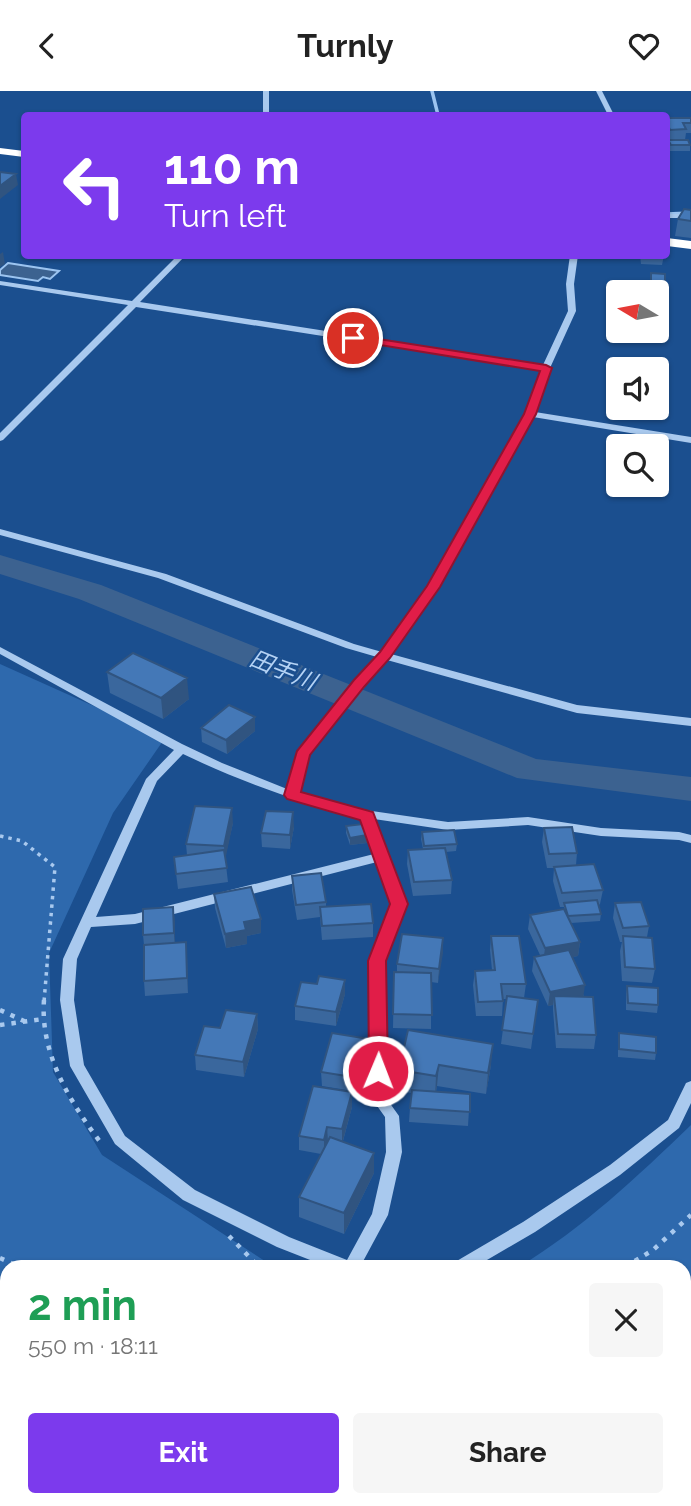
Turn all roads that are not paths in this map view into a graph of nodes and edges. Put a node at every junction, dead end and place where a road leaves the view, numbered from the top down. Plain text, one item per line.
1 (266, 91) edge
2 (599, 91) edge
3 (266, 112) edge
4 (610, 112) edge
5 (0, 151) edge
6 (21, 154) edge
7 (670, 216) edge
8 (691, 216) edge
9 (670, 242) edge
10 (691, 245) edge
11 (179, 259) edge
12 (574, 259) edge
13 (0, 283) edge
14 (133, 303) junction
15 (546, 368) junction
16 (530, 414) junction
17 (0, 438) edge
18 (691, 440) edge
19 (0, 532) edge
20 (0, 650) edge
21 (385, 655) junction
22 (359, 683) joint
23 (691, 722) edge
24 (183, 748) junction
25 (302, 754) joint
26 (292, 795) junction
27 (355, 813) junction
28 (691, 839) edge
29 (380, 857) junction
30 (86, 923) junction
31 (691, 1087) edge
32 (328, 1260) edge
33 (356, 1260) edge
34 (473, 1260) edge

1 - 3 street
2 - 4 street
5 - 6 highway
7 - 8 street
9 - 10 highway
11 - 14 street
12 - 15 street
13 - 14 street
14 - 15 street
14 - 17 street
15 - 16 street
16 - 18 street
16 - 21 street
19 - 21 street
20 - 24 street
21 - 22 street
21 - 23 street
22 - 25 street
24 - 26 street
24 - 30 street
25 - 26 street
26 - 27 street
27 - 28 street
27 - 29 street
29 - 30 street
29 - 33 street
30 - 32 street
31 - 34 street

